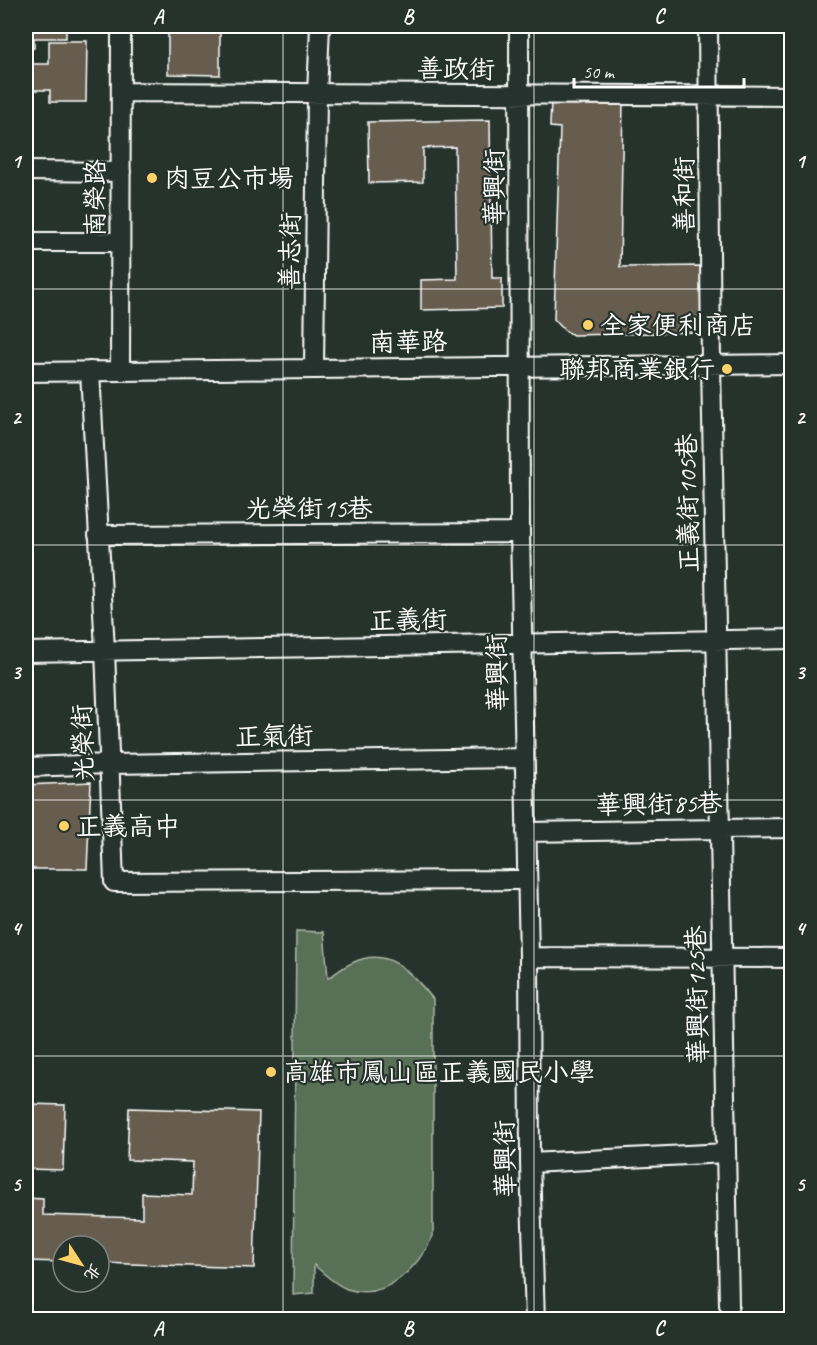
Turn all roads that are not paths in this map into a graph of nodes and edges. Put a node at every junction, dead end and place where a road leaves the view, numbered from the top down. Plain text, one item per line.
1 (121, 26) edge
2 (320, 26) edge
3 (519, 26) edge
4 (708, 26) edge
5 (121, 92) junction
6 (317, 93) junction
7 (519, 95) junction
8 (709, 96) junction
9 (792, 96) edge
10 (26, 171) edge
11 (120, 172) junction
12 (26, 242) edge
13 (120, 242) junction
14 (792, 364) edge
15 (711, 365) junction
16 (519, 367) junction
17 (314, 369) junction
18 (90, 371) junction
19 (120, 371) junction
20 (26, 372) edge
21 (520, 533) junction
22 (98, 535) junction
23 (792, 639) edge
24 (716, 640) junction
25 (522, 643) junction
26 (105, 650) junction
27 (26, 652) edge
28 (524, 758) junction
29 (109, 764) junction
30 (26, 767) edge
31 (792, 828) edge
32 (720, 829) junction
33 (526, 832) junction
34 (526, 880) junction
35 (529, 957) junction
36 (722, 957) junction
37 (792, 958) edge
38 (726, 1153) junction
39 (530, 1163) junction
40 (729, 1305) dead end
41 (535, 1320) edge

1 - 5 street, 南榮路
2 - 6 street, 善志街
3 - 7 street, 華興街
4 - 8 street, 善和街
5 - 6 street, 善政街
5 - 11 street, 南榮路
6 - 7 street, 善政街
6 - 17 street, 善志街
7 - 8 street, 善政街
7 - 16 street, 華興街
8 - 9 street, 善政街
8 - 15 street, 善和街
10 - 11 street
11 - 13 street, 南榮路
12 - 13 street
13 - 19 street, 南榮路
14 - 15 street, 南華路
15 - 16 street, 南華路
15 - 24 street, 正義街105巷
16 - 17 street, 南華路
16 - 21 street, 華興街
17 - 19 street, 南華路
18 - 19 street, 南華路
18 - 20 street, 南華路
18 - 22 street, 光榮街
21 - 22 street, 光榮街15巷
21 - 25 street, 華興街
22 - 26 street, 光榮街
23 - 24 street, 正義街
24 - 25 street, 正義街
24 - 32 street, 華興街125巷
25 - 26 street, 正義街
25 - 28 street, 華興街
26 - 27 street, 正義街
26 - 29 street, 光榮街
28 - 29 street, 正氣街
28 - 33 street, 華興街
29 - 30 street, 正氣街
29 - 34 street, 光榮街
31 - 32 street, 華興街85巷
32 - 33 street, 華興街85巷
32 - 36 street, 華興街125巷
33 - 34 street, 華興街
34 - 35 street, 華興街
35 - 36 street
35 - 39 street, 華興街
36 - 37 street
36 - 38 street, 華興街125巷
38 - 39 street
38 - 40 street, 華興街125巷
39 - 41 street, 華興街

